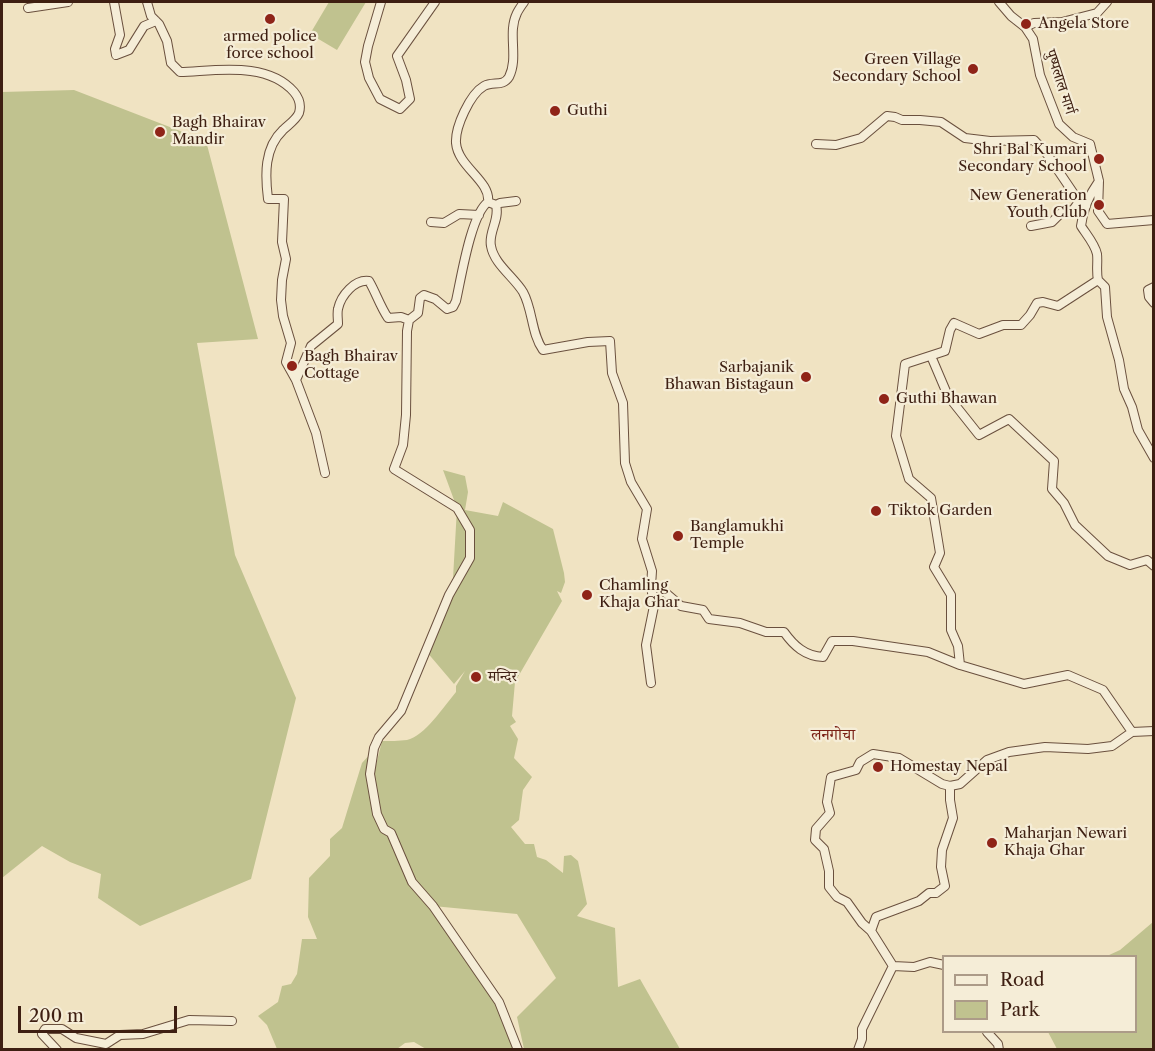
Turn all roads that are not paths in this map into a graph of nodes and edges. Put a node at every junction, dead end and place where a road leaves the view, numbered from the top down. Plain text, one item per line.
1 (68, 2) edge
2 (114, 2) edge
3 (147, 2) edge
4 (381, 2) edge
5 (435, 2) edge
6 (524, 2) edge
7 (999, 2) edge
8 (1107, 2) edge
9 (28, 8) dead end
10 (156, 21) junction
11 (1025, 27) junction
12 (816, 144) dead end
13 (1099, 181) junction
14 (516, 201) dead end
15 (488, 202) junction
16 (496, 205) junction
17 (1087, 207) junction
18 (478, 215) junction
19 (1154, 220) edge
20 (431, 222) dead end
21 (1031, 226) dead end
22 (1098, 280) junction
23 (1154, 287) edge
24 (1154, 303) edge
25 (409, 320) junction
26 (931, 356) junction
27 (296, 380) junction
28 (1154, 458) edge
29 (325, 473) dead end
30 (1154, 566) edge
31 (651, 586) junction
32 (960, 664) junction
33 (651, 683) dead end
34 (1154, 731) edge
35 (1132, 732) junction
36 (951, 786) junction
37 (871, 931) junction
38 (942, 965) edge
39 (893, 966) junction
40 (232, 1021) dead end
41 (988, 1033) edge
42 (57, 1050) edge
43 (518, 1050) edge
44 (858, 1050) edge
45 (999, 1050) edge

1 - 9 street
2 - 10 street
3 - 10 street
4 - 5 street
6 - 15 street
7 - 11 street, पुष्पलाल मार्ग
8 - 11 street
10 - 27 street
11 - 13 street, पुष्पलाल मार्ग
12 - 17 street
13 - 17 street
13 - 19 street, पुष्पलाल मार्ग
14 - 16 street
15 - 16 street
15 - 18 street
16 - 31 street
17 - 21 street
17 - 22 street
18 - 20 street
18 - 25 street
22 - 26 street
22 - 28 street
23 - 24 street
25 - 27 street
25 - 43 street
26 - 30 street
26 - 32 street
27 - 29 street
31 - 32 street
31 - 33 street
32 - 35 street
34 - 35 street
35 - 36 street
36 - 37 street
36 - 37 street
37 - 39 street
38 - 39 street
39 - 44 street
40 - 42 street
41 - 45 street

